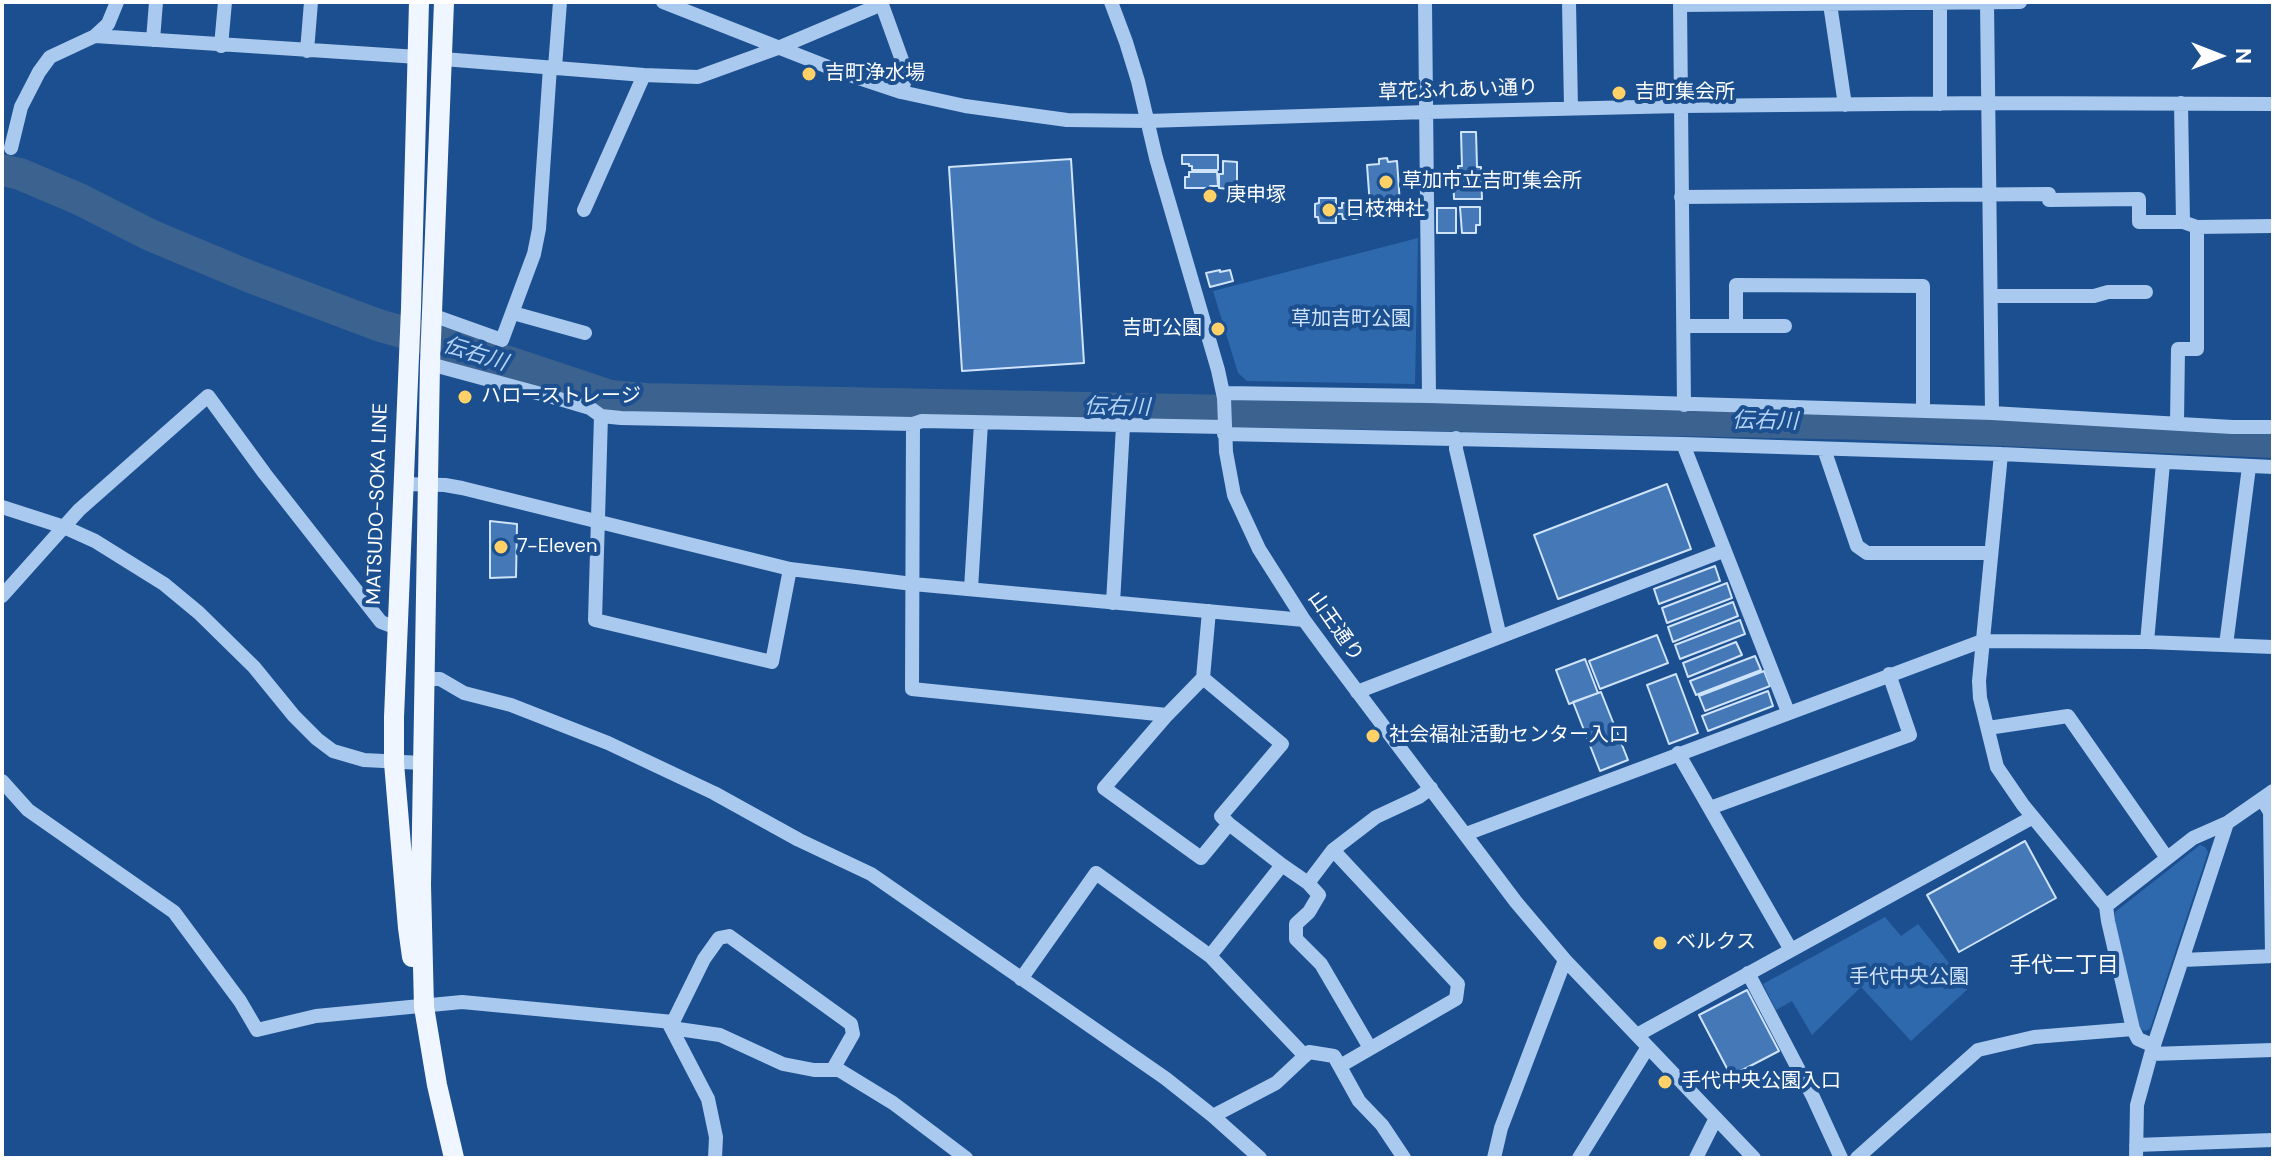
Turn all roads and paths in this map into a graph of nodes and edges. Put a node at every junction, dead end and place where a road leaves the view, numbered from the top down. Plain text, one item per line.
1 (117, 2) edge
2 (156, 2) edge
3 (225, 2) edge
4 (311, 2) edge
5 (419, 2) edge
6 (444, 2) edge
7 (560, 2) edge
8 (663, 2) edge
9 (1111, 2) edge
10 (1425, 2) edge
11 (1569, 2) edge
12 (1987, 2) edge
13 (2020, 2) edge
14 (881, 3) edge
15 (1793, 3) edge
16 (1940, 3) edge
17 (1680, 4) edge
18 (1830, 4) junction
19 (95, 36) junction
20 (153, 40) junction
21 (221, 46) junction
22 (778, 48) junction
23 (307, 51) junction
24 (418, 57) junction
25 (443, 59) junction
26 (553, 67) junction
27 (644, 75) junction
28 (901, 92) junction
29 (1989, 103) junction
30 (2181, 103) junction
31 (1940, 104) junction
32 (2273, 104) edge
33 (1845, 105) junction
34 (1681, 106) junction
35 (1571, 108) junction
36 (1427, 112) junction
37 (1148, 121) junction
38 (11, 148) dead end
39 (1989, 195) junction
40 (1681, 197) junction
41 (584, 210) dead end
42 (2190, 225) junction
43 (2273, 226) edge
44 (2146, 292) dead end
45 (1991, 296) junction
46 (513, 313) junction
47 (432, 315) junction
48 (1736, 325) junction
49 (1684, 326) junction
50 (1785, 326) dead end
51 (585, 333) dead end
52 (430, 364) junction
53 (1223, 396) junction
54 (1429, 396) junction
55 (1684, 405) junction
56 (1923, 411) junction
57 (1992, 413) junction
58 (601, 416) junction
59 (981, 423) junction
60 (2177, 423) junction
61 (913, 424) junction
62 (1123, 426) junction
63 (2273, 427) edge
64 (1224, 428) junction
65 (1456, 438) junction
66 (1683, 444) junction
67 (1824, 449) junction
68 (2001, 454) junction
69 (2163, 463) junction
70 (2249, 467) junction
71 (2273, 467) edge
72 (403, 484) junction
73 (429, 484) junction
74 (2, 507) edge
75 (599, 522) junction
76 (64, 527) junction
77 (1723, 551) junction
78 (1991, 553) junction
79 (790, 569) junction
80 (913, 584) junction
81 (971, 589) junction
82 (2, 596) edge
83 (1113, 603) junction
84 (1209, 611) junction
85 (1304, 620) junction
86 (397, 628) junction
87 (1500, 637) junction
88 (1982, 641) junction
89 (2147, 642) junction
90 (2226, 645) junction
91 (2273, 647) edge
92 (1889, 674) junction
93 (1203, 678) junction
94 (424, 679) junction
95 (1357, 692) junction
96 (1788, 712) junction
97 (1167, 715) junction
98 (1988, 728) junction
99 (1678, 753) junction
100 (394, 763) junction
101 (422, 763) junction
102 (2, 781) edge
103 (1431, 788) junction
104 (2268, 795) edge
105 (1710, 808) junction
106 (2033, 817) junction
107 (2227, 823) junction
108 (1229, 824) junction
109 (1466, 834) junction
110 (1333, 850) junction
111 (2167, 858) junction
112 (1282, 865) junction
113 (1308, 883) junction
114 (2106, 906) junction
115 (1791, 950) junction
116 (1210, 956) junction
117 (2272, 956) edge
118 (1565, 960) junction
119 (2183, 960) junction
120 (1748, 973) junction
121 (1021, 979) junction
122 (424, 1007) junction
123 (671, 1024) junction
124 (2133, 1029) junction
125 (1637, 1035) junction
126 (1648, 1047) junction
127 (1370, 1048) junction
128 (2153, 1050) junction
129 (2273, 1050) edge
130 (1305, 1056) junction
131 (1340, 1066) junction
132 (833, 1069) junction
133 (1213, 1116) junction
134 (1716, 1118) junction
135 (2273, 1140) edge
136 (2136, 1152) edge
137 (454, 1158) edge
138 (715, 1158) edge
139 (966, 1158) edge
140 (1260, 1158) edge
141 (1404, 1158) edge
142 (1494, 1158) edge
143 (1579, 1158) edge
144 (1696, 1158) edge
145 (1754, 1158) edge
146 (1841, 1158) edge
147 (1857, 1158) edge

1 - 19 street
2 - 20 street
3 - 21 street
4 - 23 street
5 - 24 main road, MATSUDO-SOKA LINE
6 - 25 main road, MATSUDO-SOKA LINE
7 - 26 street
8 - 22 street, 草花ふれあい通り
9 - 37 street, 山王通り
10 - 36 street
11 - 35 street
12 - 13 street
12 - 16 street
12 - 29 street
14 - 22 street
14 - 28 street
15 - 17 street
15 - 18 street
16 - 18 street
16 - 31 street
17 - 34 street
18 - 33 street
19 - 20 street
19 - 38 street
20 - 21 street
21 - 23 street
22 - 27 street
22 - 28 street, 草花ふれあい通り
23 - 24 street
24 - 72 main road, MATSUDO-SOKA LINE
25 - 26 street
25 - 47 main road, MATSUDO-SOKA LINE
26 - 27 street
26 - 46 street
27 - 41 street
28 - 37 street, 草花ふれあい通り
29 - 30 street, 草花ふれあい通り
29 - 31 street, 草花ふれあい通り
29 - 39 street
30 - 32 street, 草花ふれあい通り
30 - 42 street
31 - 33 street, 草花ふれあい通り
33 - 34 street, 草花ふれあい通り
34 - 35 street, 草花ふれあい通り
34 - 40 street
35 - 36 street, 草花ふれあい通り
36 - 37 street, 草花ふれあい通り
36 - 54 street
37 - 53 street, 山王通り
39 - 40 street
39 - 42 street
39 - 45 street
40 - 49 street
42 - 43 street
42 - 60 street
44 - 45 street
45 - 57 street
46 - 47 street
46 - 51 street
47 - 52 main road, MATSUDO-SOKA LINE
48 - 49 street
48 - 50 street
48 - 56 street
49 - 55 street
52 - 58 street
52 - 73 main road, MATSUDO-SOKA LINE
53 - 54 street
53 - 64 street, 山王通り
54 - 55 street
55 - 56 street
56 - 57 street
57 - 60 street
58 - 61 street
58 - 75 street
59 - 61 street
59 - 62 street
59 - 81 street
60 - 63 street
61 - 80 street
62 - 64 street
62 - 83 street
64 - 65 street
64 - 85 street, 山王通り
65 - 66 street
65 - 87 street
66 - 67 street
66 - 77 street
67 - 68 street
67 - 78 street
68 - 69 street
68 - 78 street
69 - 70 street
69 - 89 street
70 - 71 street
70 - 90 street
72 - 73 street
72 - 86 main road, MATSUDO-SOKA LINE
73 - 75 street
73 - 94 main road, MATSUDO-SOKA LINE
74 - 76 street
75 - 79 street
75 - 79 street
76 - 82 street
76 - 86 street
76 - 100 street
77 - 87 street
77 - 96 street
78 - 88 street
79 - 80 street
80 - 81 street
80 - 97 street
81 - 83 street
83 - 84 street
84 - 85 street
84 - 93 street
85 - 95 street, 山王通り
86 - 100 main road, MATSUDO-SOKA LINE
87 - 95 street
88 - 89 street
88 - 92 street
88 - 98 street
89 - 90 street
90 - 91 street
92 - 96 street
92 - 105 street
93 - 97 street
93 - 108 street
94 - 101 main road, MATSUDO-SOKA LINE
94 - 121 street
95 - 103 street, 山王通り
96 - 99 street
97 - 108 street
98 - 106 street
98 - 111 street
99 - 105 street
99 - 109 street
100 - 101 street
100 - 122 main road, MATSUDO-SOKA LINE
101 - 122 main road, MATSUDO-SOKA LINE
102 - 122 street
103 - 109 street, 山王通り
103 - 110 street
104 - 107 street
104 - 117 street
105 - 115 street
106 - 114 street
106 - 115 street
107 - 111 street
107 - 119 street
108 - 112 street
109 - 118 street, 山王通り
110 - 113 street
110 - 127 street
111 - 114 street
112 - 113 street
112 - 116 street
113 - 127 street
114 - 124 street
115 - 120 street
116 - 121 street
116 - 130 street
117 - 119 street
118 - 125 street, 山王通り
118 - 142 street
119 - 128 street
120 - 125 street
120 - 146 street
121 - 133 street
122 - 123 street
122 - 137 main road, MATSUDO-SOKA LINE
123 - 132 street
123 - 132 street
123 - 138 street
124 - 128 street
124 - 147 street
125 - 126 street, 山王通り
126 - 134 street, 山王通り
126 - 143 street
127 - 131 street
128 - 129 street
128 - 136 street
130 - 131 street
130 - 133 street
131 - 141 street
132 - 139 street
133 - 140 street
134 - 144 street
134 - 145 street, 山王通り
135 - 136 street

